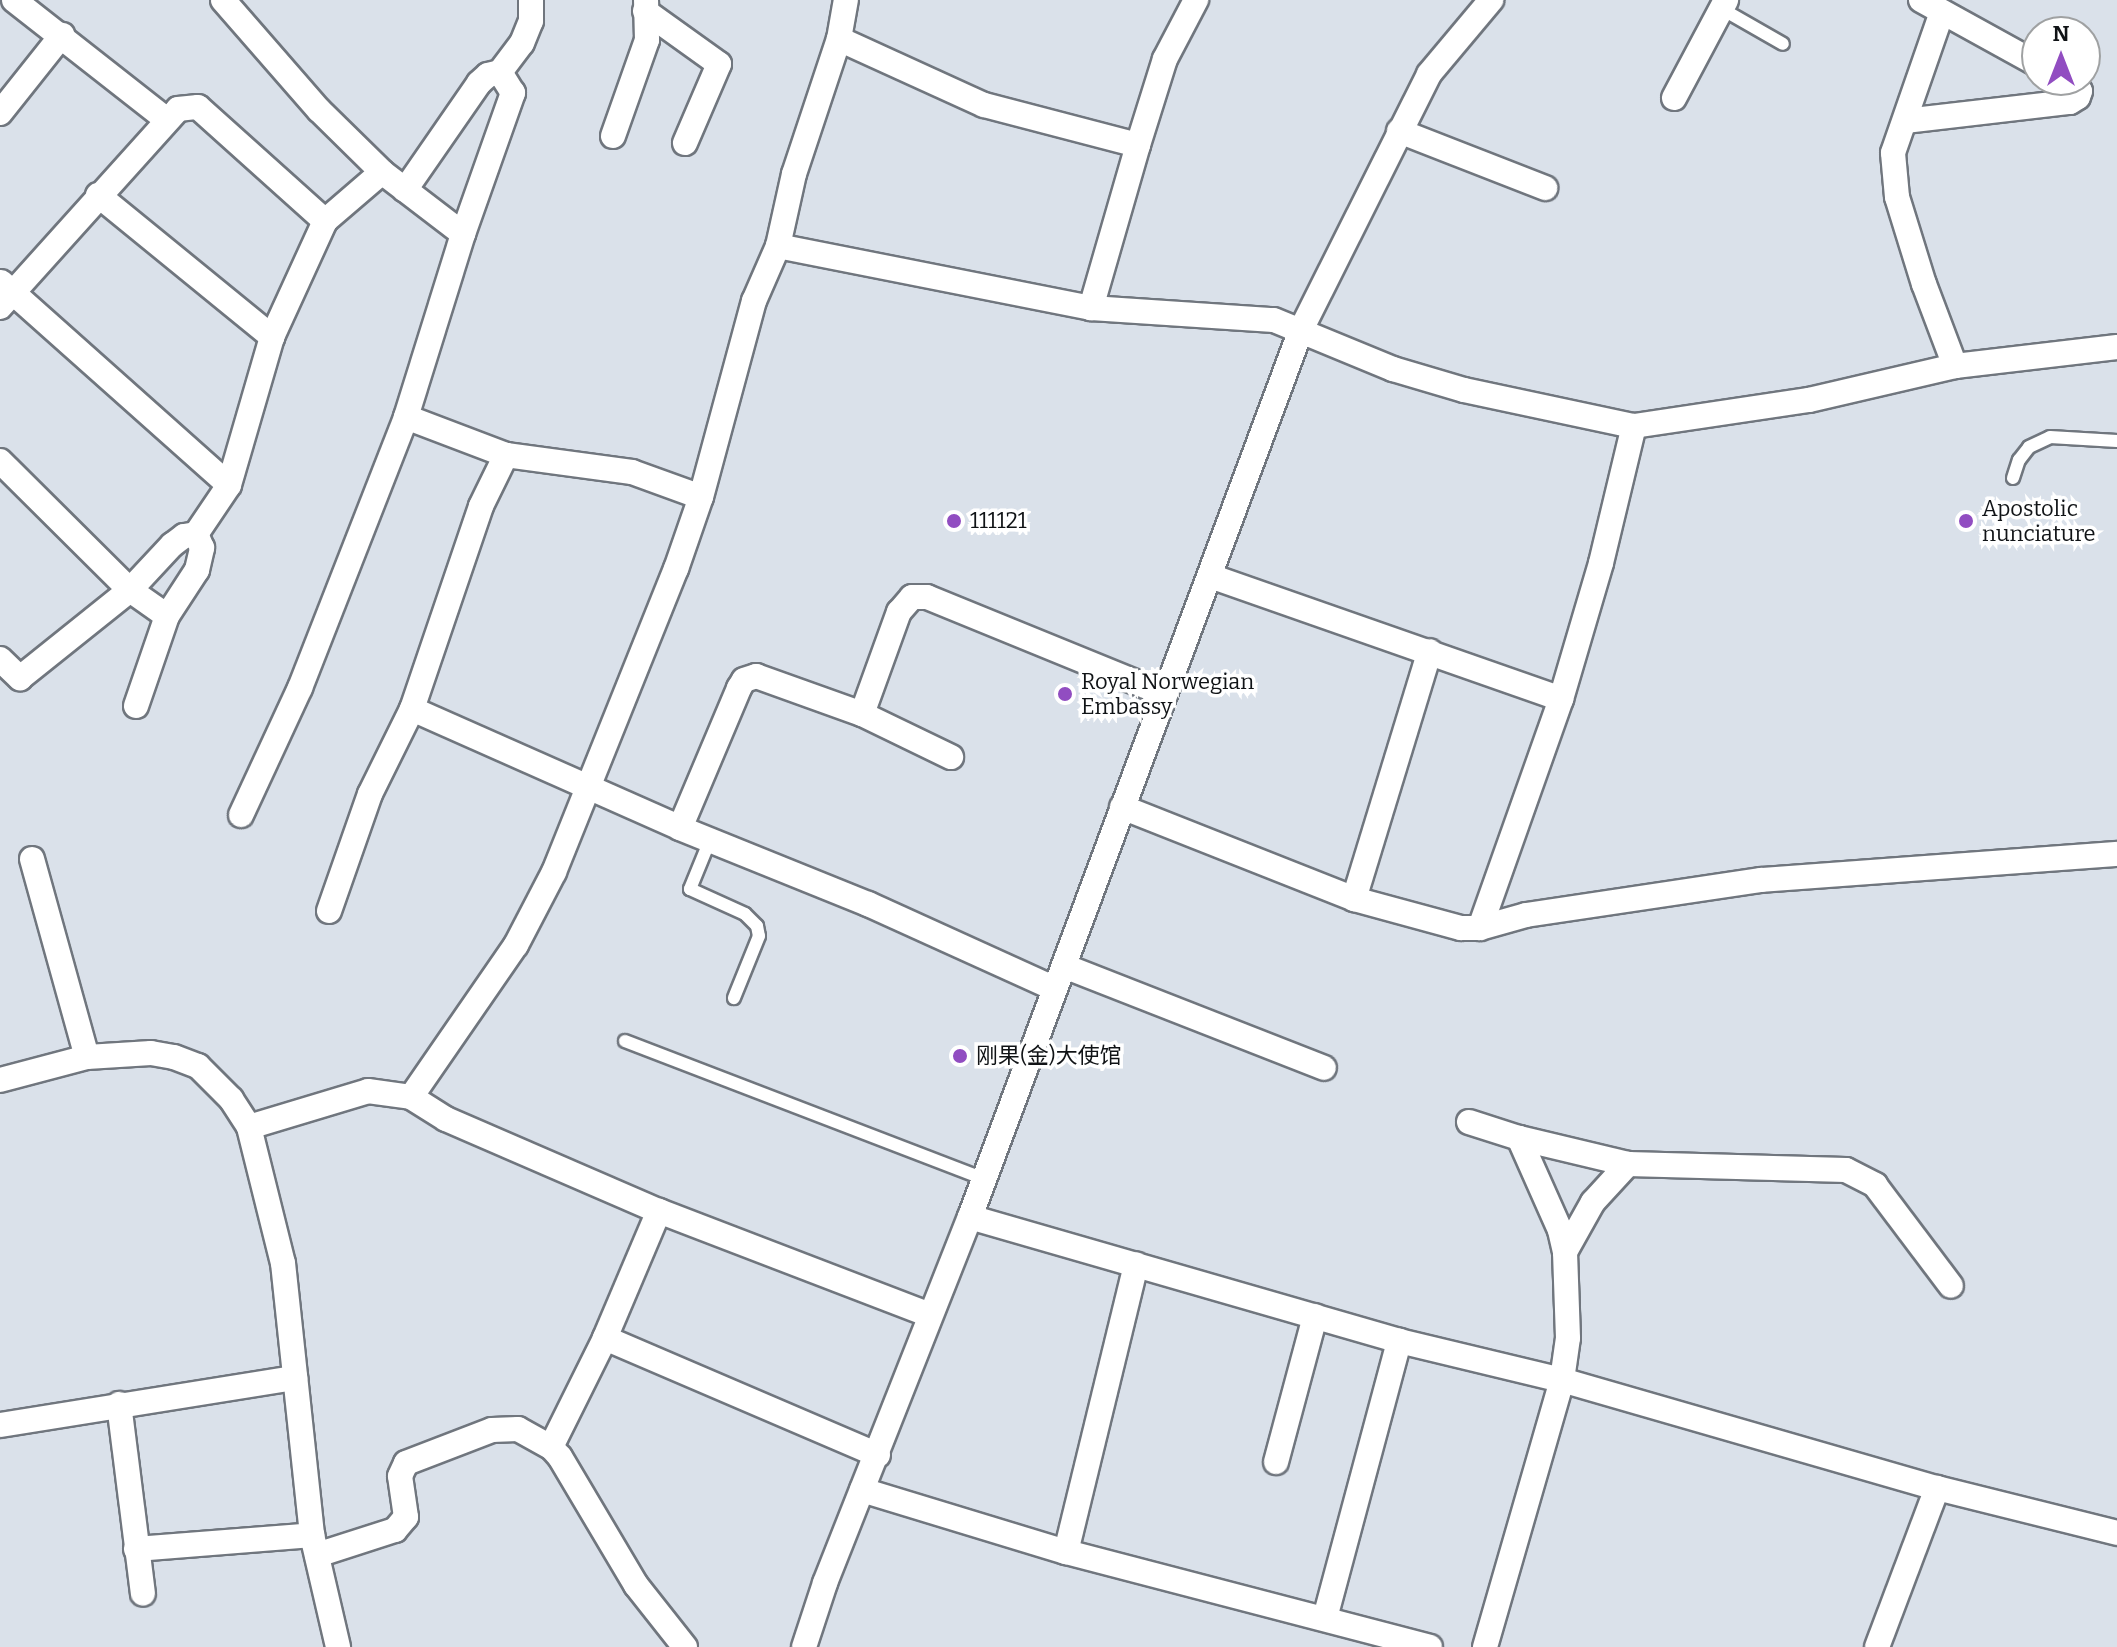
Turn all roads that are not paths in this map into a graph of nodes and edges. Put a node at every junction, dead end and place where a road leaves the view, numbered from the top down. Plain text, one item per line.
1 (14, 0) edge
2 (223, 0) edge
3 (531, 0) edge
4 (846, 0) edge
5 (1196, 0) edge
6 (1491, 0) edge
7 (1724, 4) edge
8 (646, 6) edge
9 (1932, 6) edge
10 (62, 35) junction
11 (839, 39) junction
12 (1783, 44) dead end
13 (2021, 55) edge
14 (500, 72) junction
15 (2078, 96) edge
16 (1674, 98) dead end
17 (0, 113) edge
18 (166, 119) junction
19 (1905, 121) junction
20 (1399, 131) junction
21 (613, 136) dead end
22 (685, 143) dead end
23 (1138, 145) junction
24 (382, 172) junction
25 (1545, 188) dead end
26 (405, 190) junction
27 (98, 195) junction
28 (325, 221) junction
29 (463, 234) junction
30 (778, 246) junction
31 (4, 293) edge
32 (1091, 308) junction
33 (1301, 330) junction
34 (272, 337) junction
35 (2117, 347) edge
36 (1955, 366) junction
37 (406, 417) junction
38 (1634, 426) junction
39 (2117, 441) edge
40 (506, 455) junction
41 (0, 461) edge
42 (2013, 478) dead end
43 (229, 485) junction
44 (701, 497) junction
45 (196, 534) junction
46 (1210, 576) junction
47 (130, 590) junction
48 (167, 616) junction
49 (1430, 651) junction
50 (0, 659) edge
51 (1165, 694) junction
52 (1561, 699) junction
53 (136, 706) dead end
54 (412, 709) junction
55 (862, 714) junction
56 (951, 757) dead end
57 (590, 786) junction
58 (1122, 807) junction
59 (241, 815) dead end
60 (680, 828) junction
61 (710, 840) junction
62 (2117, 854) edge
63 (32, 859) dead end
64 (1354, 899) junction
65 (329, 911) dead end
66 (1480, 928) junction
67 (1064, 966) junction
68 (1055, 989) junction
69 (734, 998) dead end
70 (625, 1041) dead end
71 (87, 1057) junction
72 (1324, 1068) dead end
73 (0, 1080) edge
74 (411, 1097) junction
75 (1469, 1122) dead end
76 (249, 1127) junction
77 (1519, 1138) junction
78 (1628, 1164) junction
79 (982, 1178) junction
80 (659, 1211) junction
81 (970, 1217) junction
82 (1565, 1252) junction
83 (1136, 1264) junction
84 (1951, 1286) dead end
85 (930, 1315) junction
86 (1315, 1316) junction
87 (605, 1338) junction
88 (1399, 1341) junction
89 (295, 1378) junction
90 (1562, 1380) junction
91 (119, 1404) junction
92 (0, 1425) edge
93 (551, 1447) junction
94 (878, 1455) junction
95 (1276, 1462) dead end
96 (1937, 1488) junction
97 (862, 1490) junction
98 (2117, 1533) edge
99 (314, 1545) junction
100 (136, 1549) junction
101 (1066, 1552) junction
102 (143, 1593) dead end
103 (1325, 1618) junction
104 (338, 1647) edge
105 (685, 1647) edge
106 (804, 1647) edge
107 (1430, 1647) edge
108 (1485, 1647) edge
109 (1877, 1647) edge

1 - 10 street
2 - 24 street
3 - 14 street
4 - 11 street
5 - 23 street
6 - 20 street
7 - 12 lane
7 - 16 street
8 - 21 street
8 - 22 street
9 - 13 street
9 - 19 street
10 - 17 street
10 - 18 street
11 - 23 street
11 - 30 street
14 - 26 street
14 - 29 street
15 - 19 street
18 - 27 street
18 - 28 street
19 - 36 street
20 - 25 street
20 - 33 street
23 - 32 street
24 - 26 street
24 - 28 street
26 - 29 street
27 - 31 street
27 - 34 street
28 - 34 street
29 - 37 street
30 - 32 street
30 - 44 street
31 - 43 street
32 - 33 street
33 - 38 street
33 - 46 street
34 - 43 street
35 - 36 street
36 - 38 street
37 - 40 street
37 - 59 street
38 - 52 street
39 - 42 lane
40 - 44 street
40 - 54 street
41 - 47 street
43 - 45 street
44 - 57 street
45 - 47 street
45 - 48 street
46 - 49 street
46 - 51 street
47 - 48 street
47 - 50 street
48 - 53 street
49 - 52 street
49 - 64 street
51 - 55 street
51 - 58 street
52 - 66 street
54 - 57 street
54 - 65 street
55 - 56 street
55 - 60 street
57 - 60 street
57 - 74 street
58 - 64 street
58 - 67 street
60 - 61 street
61 - 68 street
61 - 69 lane
62 - 66 street
63 - 71 street
64 - 66 street
67 - 68 street
67 - 72 street
68 - 79 street
70 - 79 lane
71 - 73 street
71 - 76 street
74 - 76 street
74 - 80 street
75 - 77 street
76 - 89 street
77 - 78 street
77 - 82 street
78 - 82 street
78 - 84 street
79 - 81 street
80 - 85 street
80 - 87 street
81 - 83 street
81 - 85 street
82 - 90 street
83 - 86 street
83 - 101 street
85 - 94 street
86 - 88 street
86 - 95 street
87 - 93 street
87 - 94 street
88 - 90 street
88 - 103 street
89 - 91 street
89 - 99 street
90 - 96 street
90 - 108 street
91 - 92 street
91 - 100 street
93 - 99 street
93 - 105 street
94 - 97 street
96 - 98 street
96 - 109 street
97 - 101 street
97 - 106 street
99 - 100 street
99 - 104 street
100 - 102 street
101 - 103 street
103 - 107 street

